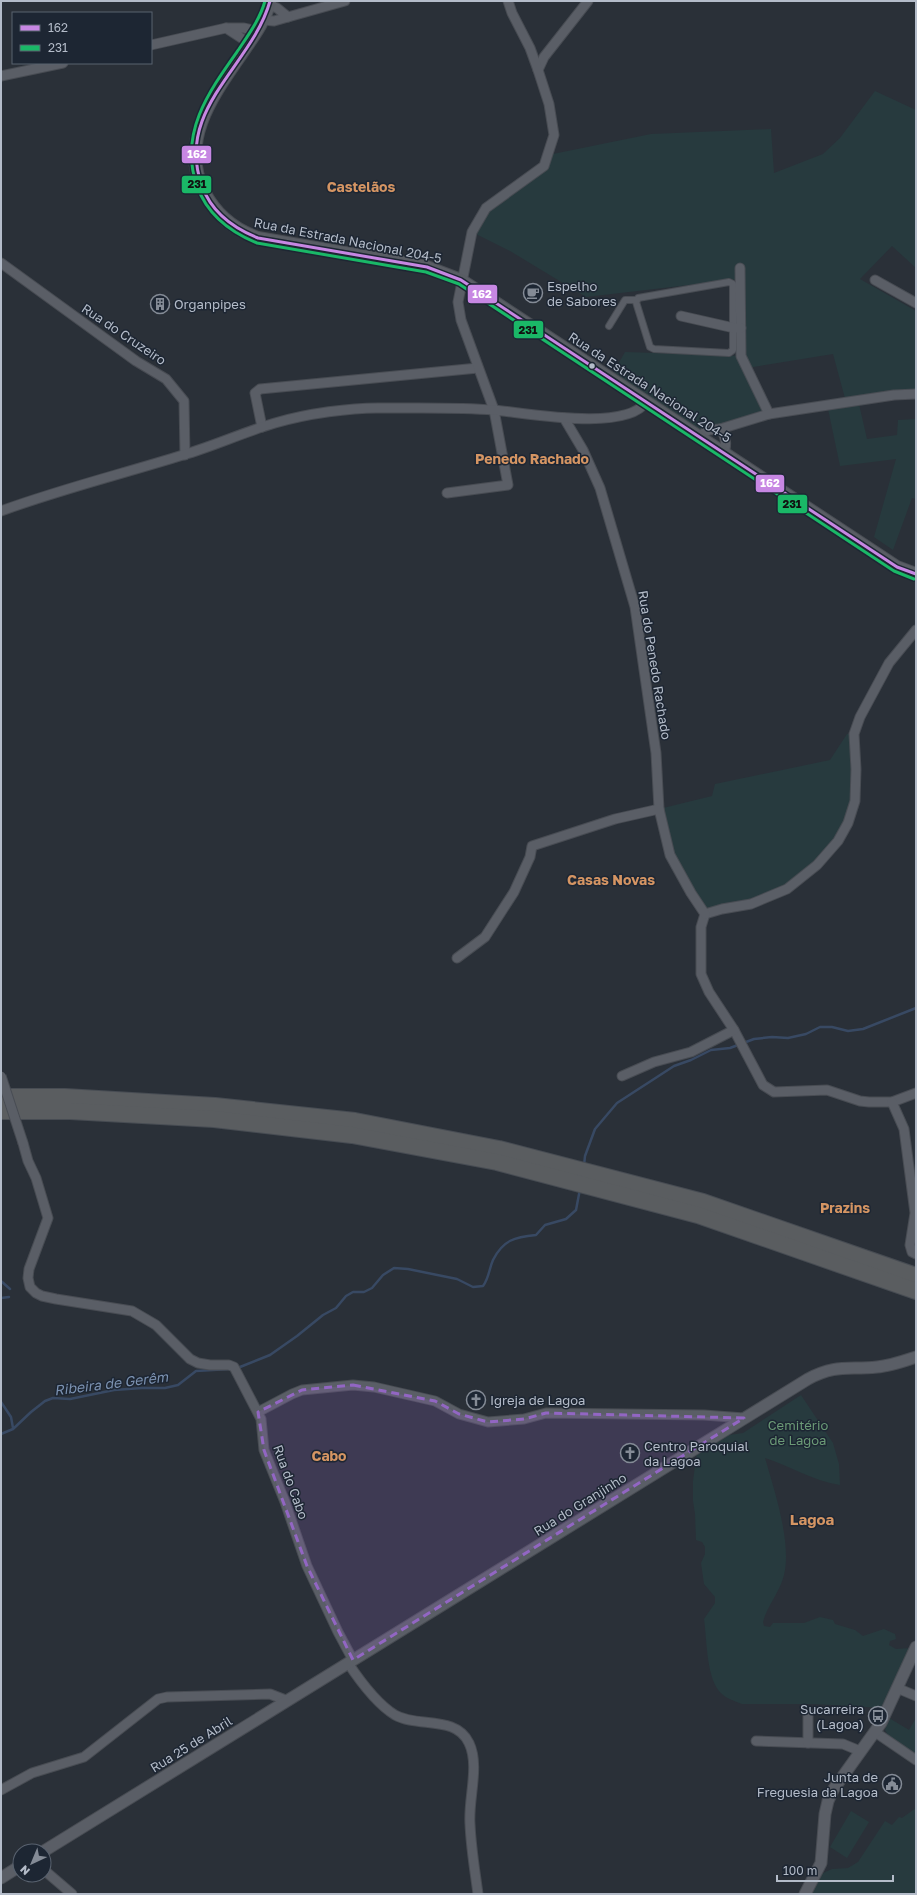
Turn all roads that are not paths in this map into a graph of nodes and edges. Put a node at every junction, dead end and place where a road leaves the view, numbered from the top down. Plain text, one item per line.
1 (345, 1) edge
2 (508, 1) edge
3 (588, 1) edge
4 (269, 3) edge
5 (288, 17) junction
6 (260, 25) junction
7 (226, 28) junction
8 (249, 42) junction
9 (152, 45) edge
10 (58, 64) edge
11 (538, 70) junction
12 (1, 76) edge
13 (1, 263) edge
14 (740, 268) dead end
15 (461, 280) junction
16 (875, 280) dead end
17 (637, 300) junction
18 (916, 303) edge
19 (681, 316) dead end
20 (609, 326) dead end
21 (737, 328) junction
22 (478, 368) junction
23 (916, 394) edge
24 (646, 402) junction
25 (494, 410) junction
26 (769, 414) junction
27 (564, 418) junction
28 (262, 427) junction
29 (720, 429) junction
30 (699, 436) junction
31 (724, 453) junction
32 (185, 455) junction
33 (447, 493) dead end
34 (1, 511) edge
35 (916, 574) edge
36 (916, 630) edge
37 (659, 809) junction
38 (705, 914) junction
39 (457, 958) dead end
40 (734, 1030) junction
41 (1, 1076) edge
42 (622, 1076) dead end
43 (916, 1094) edge
44 (1, 1097) edge
45 (892, 1102) junction
46 (1, 1111) edge
47 (498, 1156) junction
48 (700, 1209) junction
49 (916, 1254) edge
50 (916, 1276) edge
51 (916, 1291) edge
52 (916, 1357) edge
53 (258, 1412) junction
54 (744, 1418) junction
55 (916, 1647) edge
56 (351, 1662) junction
57 (897, 1688) junction
58 (916, 1696) edge
59 (288, 1701) junction
60 (808, 1712) dead end
61 (875, 1732) junction
62 (756, 1741) dead end
63 (808, 1743) junction
64 (860, 1751) junction
65 (916, 1760) edge
66 (1, 1790) edge
67 (52, 1847) edge
68 (12, 1871) edge
69 (52, 1877) edge
70 (1, 1878) edge
71 (72, 1894) edge
72 (478, 1894) edge
73 (805, 1894) edge

1 - 5 street
2 - 11 street
3 - 11 street
4 - 5 street
4 - 6 main road, Rua da Estrada Nacional 204-5
5 - 6 street
6 - 7 street
6 - 8 main road, Rua da Estrada Nacional 204-5
7 - 8 street
7 - 9 street
8 - 15 main road, Rua da Estrada Nacional 204-5
10 - 12 street
11 - 15 street
13 - 32 street, Rua do Cruzeiro
14 - 21 street
15 - 22 street
15 - 24 main road, Rua da Estrada Nacional 204-5
16 - 18 street
17 - 20 street
17 - 21 street
17 - 21 street
19 - 21 street
21 - 26 street
22 - 25 street
22 - 28 street
23 - 26 street
24 - 27 street
24 - 30 main road, Rua da Estrada Nacional 204-5
25 - 27 street
25 - 28 street
25 - 33 street
26 - 29 street
27 - 37 street, Rua do Penedo Rachado
28 - 32 street
29 - 30 street
29 - 31 street
30 - 31 main road, Rua da Estrada Nacional 204-5
31 - 35 main road, Rua da Estrada Nacional 204-5
32 - 34 street
36 - 38 street
37 - 38 street, Rua do Penedo Rachado
37 - 39 street
38 - 40 street
40 - 42 street
40 - 45 street
41 - 53 street, Rua do Cabo, bridge
43 - 45 street
44 - 47 highway
45 - 49 street
46 - 47 highway
47 - 48 highway
48 - 50 highway
48 - 51 highway
52 - 54 street, Rua do Granjinho
53 - 54 street
53 - 56 street, Rua do Cabo
54 - 56 street, Rua do Granjinho
55 - 57 street
56 - 59 street, Rua 25 de Abril
56 - 72 street, Rua do Cabo
57 - 58 street
57 - 61 street
59 - 66 street
59 - 67 street, Rua 25 de Abril
60 - 63 street
61 - 64 street
61 - 65 street
62 - 63 street
63 - 64 street
64 - 73 street
68 - 70 street
69 - 71 street

